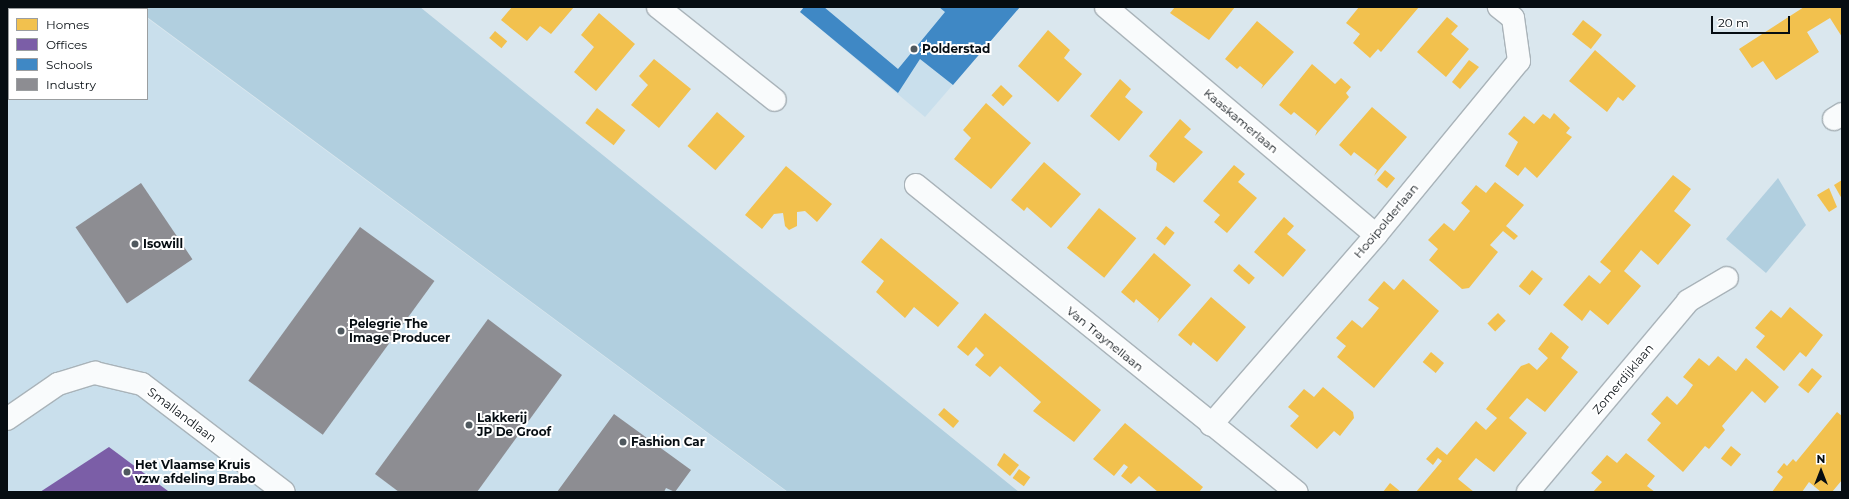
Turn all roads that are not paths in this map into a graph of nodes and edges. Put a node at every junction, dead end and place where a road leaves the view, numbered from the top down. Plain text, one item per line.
1 (658, 7) edge
2 (1106, 7) edge
3 (1500, 7) edge
4 (775, 100) dead end
5 (916, 185) dead end
6 (1376, 235) junction
7 (1727, 278) dead end
8 (7, 419) edge
9 (1211, 425) junction
10 (284, 492) edge
11 (1296, 492) edge
12 (1528, 492) edge

1 - 4 street
2 - 6 street, Kaaskamerlaan
3 - 6 street, Hooipolderlaan
5 - 9 street, Van Traynellaan
6 - 9 street, Hooipolderlaan
7 - 12 street, Zomerdijklaan
8 - 10 street, Smallandlaan
9 - 11 street, Van Traynellaan

